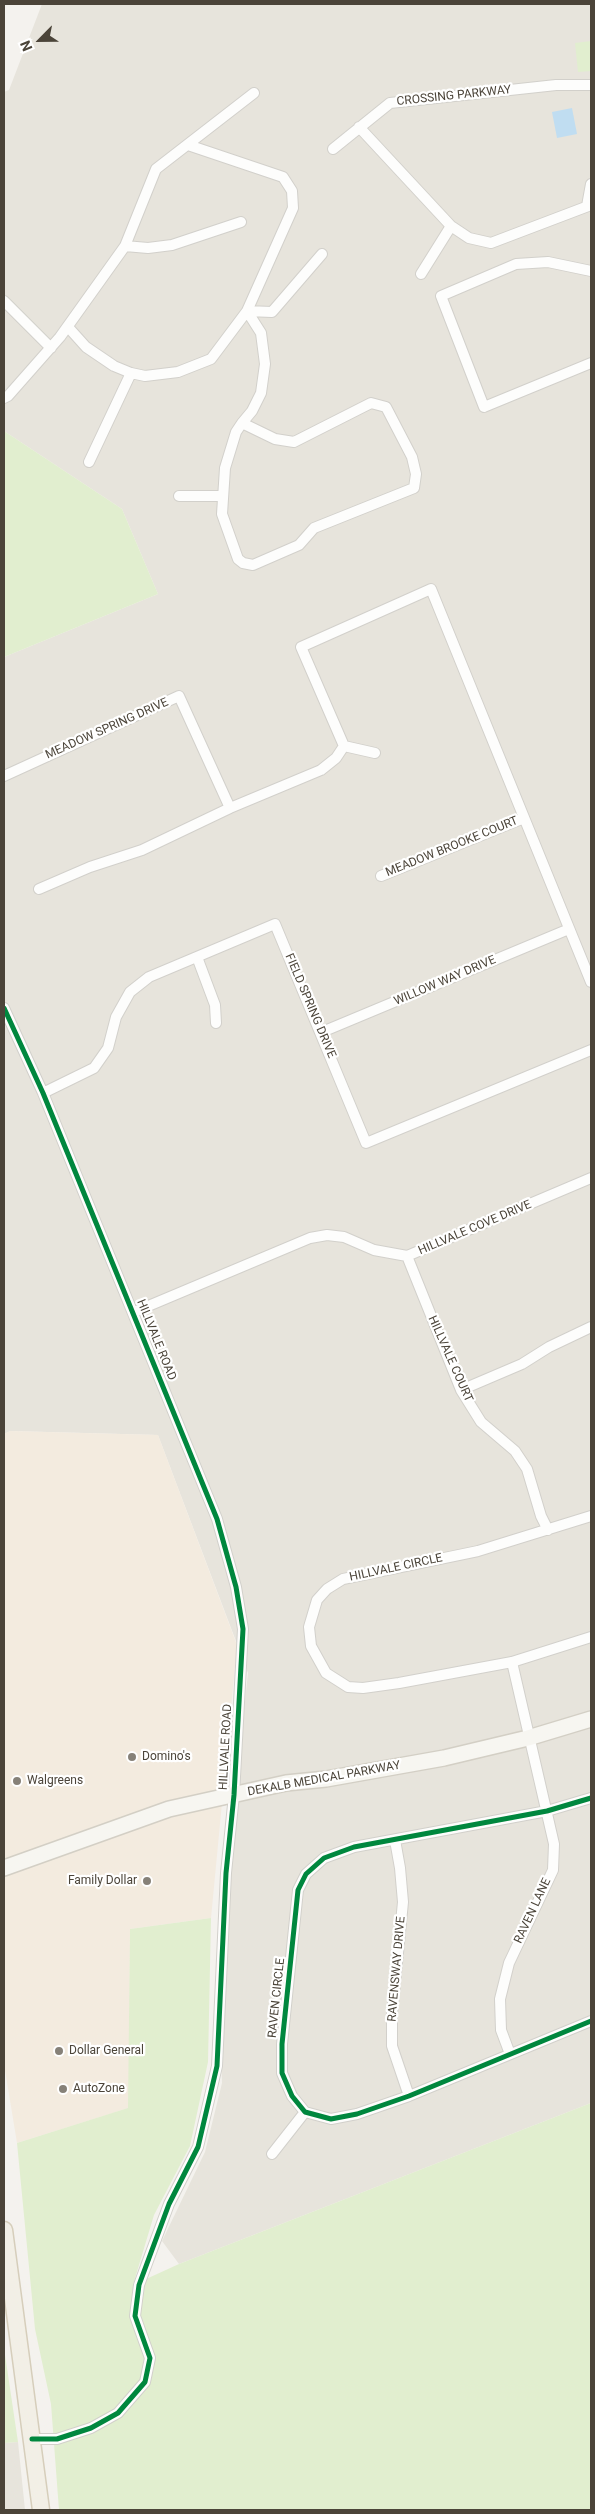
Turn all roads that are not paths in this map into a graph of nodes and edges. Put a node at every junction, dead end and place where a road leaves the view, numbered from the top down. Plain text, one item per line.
1 (591, 86) edge
2 (254, 94) dead end
3 (359, 127) junction
4 (188, 145) junction
5 (333, 149) dead end
6 (591, 184) edge
7 (589, 205) edge
8 (241, 222) dead end
9 (451, 226) junction
10 (125, 246) junction
11 (322, 254) dead end
12 (591, 271) edge
13 (420, 274) dead end
14 (4, 301) edge
15 (247, 312) junction
16 (68, 327) junction
17 (51, 348) junction
18 (591, 363) edge
19 (131, 373) junction
20 (4, 398) edge
21 (242, 423) junction
22 (89, 462) dead end
23 (179, 496) dead end
24 (221, 496) junction
25 (344, 746) junction
26 (375, 753) dead end
27 (4, 776) edge
28 (230, 808) junction
29 (524, 818) junction
30 (381, 876) dead end
31 (39, 889) dead end
32 (569, 929) junction
33 (197, 957) junction
34 (591, 982) edge
35 (4, 1008) edge
36 (216, 1023) dead end
37 (322, 1032) junction
38 (591, 1050) edge
39 (43, 1093) junction
40 (591, 1178) edge
41 (407, 1256) junction
42 (134, 1312) junction
43 (591, 1327) edge
44 (461, 1390) junction
45 (591, 1516) edge
46 (548, 1530) junction
47 (591, 1637) edge
48 (512, 1662) junction
49 (591, 1719) edge
50 (528, 1738) junction
51 (234, 1795) junction
52 (591, 1798) edge
53 (547, 1811) junction
54 (395, 1840) junction
55 (4, 1868) edge
56 (591, 2021) edge
57 (510, 2054) junction
58 (409, 2096) junction
59 (305, 2112) junction
60 (272, 2154) dead end
61 (4, 2230) edge
62 (32, 2439) junction
63 (41, 2510) edge

1 - 3 street, CROSSING PARKWAY
2 - 4 street
3 - 5 street, CROSSING PARKWAY
3 - 9 street
4 - 10 street
4 - 15 street
6 - 7 street
7 - 9 street
8 - 10 street
9 - 13 street
10 - 16 street
11 - 15 street
12 - 18 street
14 - 17 street
15 - 19 street
15 - 21 street
16 - 17 street
16 - 19 street
17 - 20 street
19 - 22 street
21 - 24 street
21 - 24 street
23 - 24 street
25 - 26 street
25 - 28 street
25 - 29 street
27 - 28 street, MEADOW SPRING DRIVE
28 - 31 street
29 - 30 street, MEADOW BROOKE COURT
29 - 32 street
32 - 34 street
32 - 37 street, WILLOW WAY DRIVE
33 - 36 street
33 - 37 street, FIELD SPRING DRIVE
33 - 39 street, FIELD SPRING DRIVE
35 - 39 street, HILLVALE ROAD
37 - 38 street, FIELD SPRING DRIVE
39 - 42 street, HILLVALE ROAD
40 - 41 street, HILLVALE COVE DRIVE
41 - 42 street, HILLVALE COVE DRIVE
41 - 44 street, HILLVALE COURT
42 - 51 street, HILLVALE ROAD
43 - 44 street
44 - 46 street, HILLVALE COURT
45 - 46 street, HILLVALE CIRCLE
46 - 48 street, HILLVALE CIRCLE
47 - 48 street, HILLVALE CIRCLE
48 - 50 street, RAVEN LANE
49 - 50 main road, DEKALB MEDICAL PARKWAY
50 - 51 main road, DEKALB MEDICAL PARKWAY
50 - 53 street, RAVEN LANE
51 - 55 main road, DEKALB MEDICAL PARKWAY
51 - 62 street, HILLVALE ROAD
52 - 53 street, RAVEN CIRCLE
53 - 54 street, RAVEN CIRCLE
53 - 57 street, RAVEN LANE
54 - 58 street, RAVENSWAY DRIVE
54 - 59 street, RAVEN CIRCLE
56 - 57 street
57 - 58 street
58 - 59 street
59 - 60 street
61 - 62 main road
62 - 63 main road

